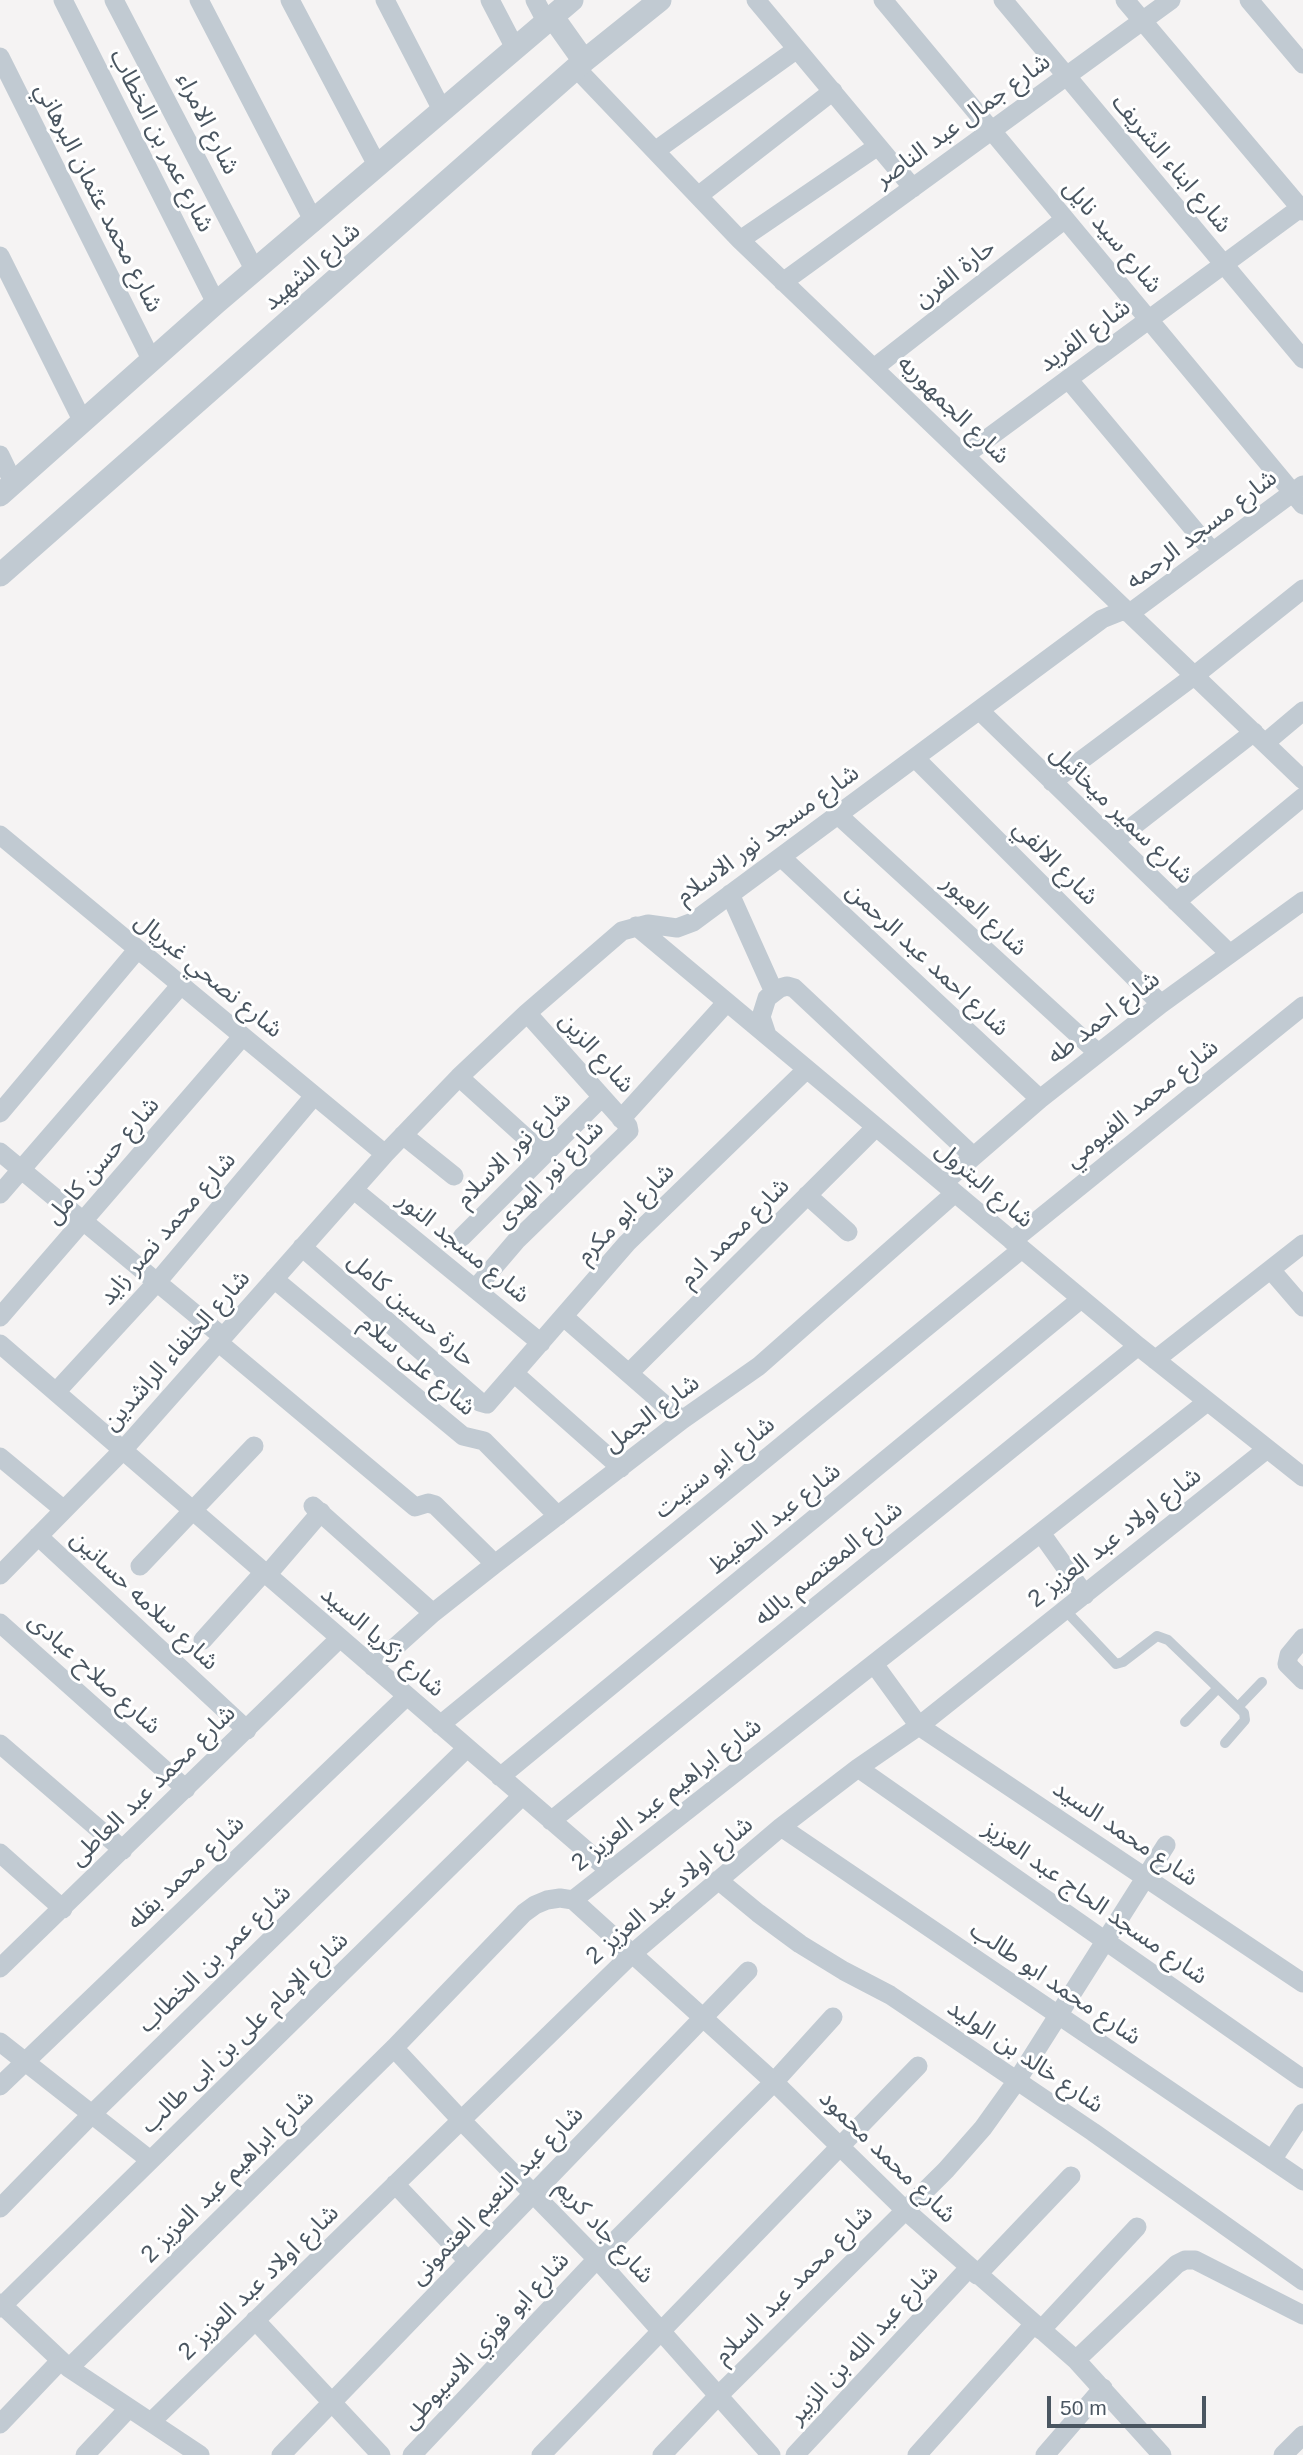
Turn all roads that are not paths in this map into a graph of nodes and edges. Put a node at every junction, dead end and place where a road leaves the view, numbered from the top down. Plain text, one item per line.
1 (63, 0) edge
2 (114, 0) edge
3 (199, 0) edge
4 (289, 0) edge
5 (385, 0) edge
6 (490, 0) edge
7 (535, 0) edge
8 (572, 0) edge
9 (660, 0) edge
10 (757, 0) edge
11 (883, 0) edge
12 (1003, 0) edge
13 (1125, 0) edge
14 (1171, 0) edge
15 (1249, 0) edge
16 (549, 19) junction
17 (1143, 20) junction
18 (515, 48) junction
19 (797, 49) junction
20 (0, 57) edge
21 (1303, 64) edge
22 (580, 65) junction
23 (1066, 76) junction
24 (833, 92) junction
25 (442, 110) junction
26 (992, 130) junction
27 (878, 146) junction
28 (655, 151) junction
29 (377, 165) junction
30 (913, 188) junction
31 (698, 196) junction
32 (1302, 208) edge
33 (1065, 219) junction
34 (314, 222) junction
35 (740, 240) junction
36 (0, 256) edge
37 (1223, 265) junction
38 (256, 271) junction
39 (783, 282) junction
40 (216, 303) junction
41 (1149, 319) junction
42 (1303, 359) edge
43 (152, 362) junction
44 (874, 368) junction
45 (1068, 379) junction
46 (82, 420) junction
47 (0, 455) edge
48 (965, 455) junction
49 (7, 488) edge
50 (1300, 494) edge
51 (1212, 551) junction
52 (0, 575) edge
53 (1303, 589) edge
54 (1130, 613) junction
55 (1194, 676) junction
56 (979, 710) junction
57 (1303, 711) edge
58 (1259, 738) junction
59 (915, 758) junction
60 (1303, 780) edge
61 (1052, 782) junction
62 (1303, 797) edge
63 (838, 815) junction
64 (0, 835) edge
65 (1114, 841) junction
66 (781, 857) junction
67 (730, 894) junction
68 (1303, 901) edge
69 (1176, 902) junction
70 (636, 926) junction
71 (136, 950) junction
72 (1230, 954) junction
73 (180, 986) junction
74 (774, 992) junction
75 (727, 1002) junction
76 (1161, 1004) junction
77 (1303, 1006) edge
78 (527, 1013) junction
79 (767, 1035) junction
80 (242, 1037) junction
81 (1098, 1053) junction
82 (807, 1069) junction
83 (459, 1077) junction
84 (314, 1096) junction
85 (602, 1097) junction
86 (1040, 1099) junction
87 (0, 1113) edge
88 (624, 1122) junction
89 (876, 1127) junction
90 (403, 1135) junction
91 (0, 1152) edge
92 (385, 1154) junction
93 (544, 1154) junction
94 (974, 1156) junction
95 (21, 1170) junction
96 (454, 1176) dead end
97 (949, 1188) junction
98 (354, 1190) junction
99 (0, 1194) edge
100 (807, 1195) junction
101 (83, 1221) junction
102 (848, 1232) dead end
103 (461, 1237) dead end
104 (1303, 1244) edge
105 (1017, 1245) junction
106 (302, 1247) junction
107 (1271, 1270) junction
108 (274, 1279) junction
109 (158, 1281) junction
110 (475, 1289) junction
111 (1081, 1299) junction
112 (1303, 1307) edge
113 (0, 1317) edge
114 (564, 1317) junction
115 (220, 1340) junction
116 (541, 1343) junction
117 (0, 1344) edge
118 (1138, 1346) junction
119 (1155, 1360) junction
120 (629, 1373) junction
121 (515, 1374) junction
122 (56, 1392) junction
123 (491, 1402) joint
124 (1207, 1402) junction
125 (682, 1420) junction
126 (254, 1446) dead end
127 (1267, 1449) junction
128 (123, 1450) junction
129 (0, 1457) edge
130 (621, 1468) junction
131 (1303, 1478) edge
132 (64, 1510) junction
133 (193, 1511) junction
134 (558, 1516) junction
135 (1041, 1532) junction
136 (38, 1536) junction
137 (4, 1562) edge
138 (495, 1564) junction
139 (140, 1566) dead end
140 (266, 1574) junction
141 (1084, 1595) junction
142 (1065, 1610) junction
143 (433, 1613) junction
144 (0, 1623) edge
145 (1303, 1637) edge
146 (340, 1639) junction
147 (203, 1640) dead end
148 (874, 1664) junction
149 (373, 1667) junction
150 (1303, 1680) edge
151 (1262, 1682) dead end
152 (1218, 1688) junction
153 (407, 1696) junction
154 (1238, 1707) junction
155 (1185, 1722) dead end
156 (440, 1725) junction
157 (919, 1726) junction
158 (247, 1730) junction
159 (1225, 1743) dead end
160 (0, 1744) edge
161 (467, 1748) junction
162 (858, 1768) junction
163 (500, 1777) junction
164 (186, 1789) junction
165 (522, 1796) junction
166 (551, 1821) junction
167 (781, 1827) junction
168 (1166, 1845) dead end
169 (123, 1850) junction
170 (0, 1853) edge
171 (610, 1871) junction
172 (1146, 1878) junction
173 (718, 1880) junction
174 (573, 1900) junction
175 (63, 1909) junction
176 (1106, 1941) junction
177 (633, 1953) junction
178 (1, 1966) edge
179 (748, 1971) dead end
180 (1303, 1983) edge
181 (1058, 2016) junction
182 (704, 2017) junction
183 (833, 2017) dead end
184 (0, 2042) edge
185 (394, 2048) junction
186 (25, 2061) junction
187 (918, 2066) dead end
188 (1303, 2079) edge
189 (774, 2082) junction
190 (1017, 2082) junction
191 (0, 2086) edge
192 (1303, 2113) edge
193 (92, 2114) junction
194 (461, 2120) junction
195 (840, 2147) junction
196 (150, 2160) junction
197 (1272, 2160) junction
198 (1071, 2176) dead end
199 (1303, 2181) edge
200 (396, 2184) junction
201 (534, 2194) junction
202 (0, 2208) edge
203 (905, 2210) junction
204 (1137, 2227) dead end
205 (597, 2259) junction
206 (468, 2261) junction
207 (973, 2271) junction
208 (1303, 2281) edge
209 (1, 2306) edge
210 (1303, 2315) edge
211 (255, 2320) junction
212 (1037, 2327) junction
213 (661, 2330) junction
214 (1076, 2360) junction
215 (65, 2365) junction
216 (1103, 2388) junction
217 (718, 2396) junction
218 (331, 2403) junction
219 (129, 2408) junction
220 (151, 2422) junction
221 (0, 2424) edge
222 (1303, 2435) edge
223 (85, 2455) edge
224 (200, 2455) edge
225 (281, 2455) edge
226 (381, 2455) edge
227 (412, 2455) edge
228 (541, 2455) edge
229 (662, 2455) edge
230 (771, 2455) edge
231 (795, 2455) edge
232 (917, 2455) edge
233 (1045, 2455) edge
234 (1162, 2455) edge
235 (1283, 2455) edge

1 - 40 street, شارع عمر بن الخطاب
2 - 38 street, شارع الامراء
3 - 34 street
4 - 29 street
5 - 25 street
6 - 18 street
7 - 16 street
8 - 16 street, شارع الشهيد
9 - 22 street, شارع الشهيد
10 - 19 street
11 - 26 street, شارع سيد نايل
12 - 23 street, شارع ابناء الشريف
13 - 17 street
14 - 17 street, شارع جمال عبد الناصر
15 - 21 street
16 - 18 street, شارع الشهيد
16 - 22 street
17 - 23 street, شارع جمال عبد الناصر
17 - 32 street
18 - 25 street, شارع الشهيد
19 - 24 street
19 - 28 street
20 - 43 street, شارع محمد عثمان البرهاني
22 - 28 street, شارع الجمهوريه
22 - 52 street, شارع الشهيد
23 - 26 street, شارع جمال عبد الناصر
23 - 37 street, شارع ابناء الشريف
24 - 27 street
24 - 31 street
25 - 29 street, شارع الشهيد
26 - 30 street, شارع جمال عبد الناصر
26 - 33 street, شارع سيد نايل
27 - 30 street
27 - 35 street
28 - 31 street, شارع الجمهوريه
29 - 34 street, شارع الشهيد
30 - 39 street, شارع جمال عبد الناصر
31 - 35 street, شارع الجمهوريه
32 - 37 street, شارع الفريد
33 - 41 street, شارع سيد نايل
33 - 44 street, حارة الفرن
34 - 38 street, شارع الشهيد
35 - 39 street, شارع الجمهوريه
36 - 46 street
37 - 41 street, شارع الفريد
37 - 42 street, شارع ابناء الشريف
38 - 40 street, شارع الشهيد
39 - 44 street, شارع الجمهوريه
40 - 43 street, شارع الشهيد
41 - 45 street, شارع الفريد
41 - 50 street, شارع سيد نايل
43 - 46 street, شارع الشهيد
44 - 48 street, شارع الجمهوريه
45 - 48 street, شارع الفريد
45 - 51 street
46 - 49 street, شارع الشهيد
47 - 49 street
48 - 54 street, شارع الجمهوريه
50 - 51 street, شارع مسجد الرحمه
51 - 54 street, شارع مسجد الرحمه
53 - 55 street
54 - 55 street, شارع الجمهوريه
54 - 56 street, شارع مسجد نور الاسلام
55 - 58 street, شارع الجمهوريه
55 - 61 street
56 - 59 street, شارع مسجد نور الاسلام
56 - 61 street, شارع سمير ميخائيل
57 - 58 street
58 - 60 street, شارع الجمهوريه
58 - 65 street
59 - 63 street, شارع مسجد نور الاسلام
59 - 76 street, شارع الالفي
61 - 65 street, شارع سمير ميخائيل
62 - 69 street
63 - 66 street, شارع مسجد نور الاسلام
63 - 81 street, شارع العبور
64 - 71 street, شارع نصحي غبريال
65 - 69 street, شارع سمير ميخائيل
66 - 67 street, شارع مسجد نور الاسلام
66 - 86 street, شارع احمد عبد الرحمن
67 - 70 street, شارع مسجد نور الاسلام
67 - 74 street
68 - 72 street, شارع احمد طه
69 - 72 street, شارع سمير ميخائيل
70 - 75 street, شارع البترول
70 - 78 street
71 - 73 street, شارع نصحي غبريال
71 - 87 street
72 - 76 street, شارع احمد طه
73 - 80 street, شارع نصحي غبريال
73 - 95 street
74 - 79 street
74 - 94 street
75 - 79 street, شارع البترول
75 - 88 street, شارع نور الهدى
76 - 81 street, شارع احمد طه
77 - 105 street, شارع محمد الفيومي
78 - 83 street
78 - 85 street, شارع الزين
79 - 82 street, شارع البترول
80 - 84 street, شارع نصحي غبريال
80 - 101 street, شارع حسن كامل
81 - 86 street, شارع احمد طه
82 - 89 street, شارع البترول
82 - 114 street, شارع ابو مكرم
83 - 90 street
83 - 93 street
84 - 92 street, شارع نصحي غبريال
84 - 109 street, شارع محمد نصر زايد
85 - 88 street, شارع الزين
85 - 93 street, شارع نور الاسلام
86 - 94 street, شارع احمد طه
88 - 110 street, شارع نور الهدى
89 - 97 street, شارع البترول
89 - 100 street, شارع محمد ادم
90 - 92 street
90 - 96 street
91 - 95 street
92 - 98 street, شارع الخلفاء الراشدين
93 - 103 street, شارع نور الاسلام
94 - 97 street, شارع احمد طه
95 - 99 street
95 - 101 street
97 - 105 street, شارع البترول
97 - 125 street, شارع الجمل
98 - 106 street, شارع الخلفاء الراشدين
98 - 110 street, شارع مسجد النور
100 - 102 street
100 - 120 street, شارع محمد ادم
101 - 109 street
101 - 113 street, شارع حسن كامل
104 - 107 street
105 - 111 street, شارع البترول
105 - 156 street, شارع ابو ستيت
106 - 108 street, شارع الخلفاء الراشدين
106 - 123 street, حارة حسين كامل
107 - 112 street
107 - 119 street
108 - 115 street, شارع الخلفاء الراشدين
108 - 134 street, شارع على سلام
109 - 115 street
109 - 122 street, شارع محمد نصر زايد
110 - 116 street, شارع مسجد النور
111 - 118 street, شارع البترول
111 - 163 street, شارع عبد الحفيظ
114 - 116 street, شارع ابو مكرم
114 - 120 street
115 - 128 street, شارع الخلفاء الراشدين
115 - 138 street
116 - 121 street, شارع ابو مكرم
117 - 122 street, شارع زكريا السيد
118 - 119 street, شارع البترول
118 - 166 street, شارع المعتصم بالله
119 - 124 street, شارع البترول
120 - 125 street
121 - 123 street, شارع ابو مكرم
121 - 130 street
122 - 128 street, شارع زكريا السيد
124 - 127 street, شارع البترول
124 - 135 street, شارع ابراهيم عبد العزيز 2
125 - 130 street, شارع الجمل
126 - 133 street
127 - 131 street, شارع البترول
127 - 141 street, شارع اولاد عبد العزيز 2
128 - 132 street, شارع الخلفاء الراشدين
128 - 133 street, شارع زكريا السيد
129 - 132 street
130 - 134 street, شارع الجمل
132 - 136 street, شارع الخلفاء الراشدين
133 - 139 street
133 - 140 street, شارع زكريا السيد
134 - 138 street, شارع الجمل
135 - 141 street
135 - 148 street, شارع ابراهيم عبد العزيز 2
136 - 137 street, شارع الخلفاء الراشدين
136 - 158 street, شارع سلامه حسانين
138 - 143 street, شارع الجمل
140 - 143 street
140 - 146 street, شارع زكريا السيد
140 - 147 street
141 - 142 street, شارع اولاد عبد العزيز 2
142 - 152 lane
142 - 157 street, شارع اولاد عبد العزيز 2
143 - 149 street, شارع الجمل
144 - 164 street, شارع صلاح عبادى
145 - 150 street
146 - 149 street, شارع زكريا السيد
146 - 158 street, شارع محمد عبد العاطى
148 - 157 street
148 - 171 street, شارع ابراهيم عبد العزيز 2
149 - 153 street, شارع زكريا السيد
151 - 154 lane
152 - 154 lane
152 - 155 lane
153 - 156 street, شارع زكريا السيد
153 - 186 street, شارع محمد بقله
154 - 159 lane
156 - 161 street, شارع زكريا السيد
157 - 162 street, شارع اولاد عبد العزيز 2
157 - 172 street, شارع محمد السيد
158 - 164 street, شارع محمد عبد العاطى
160 - 169 street
161 - 163 street, شارع زكريا السيد
161 - 193 street, شارع عمر بن الخطاب
162 - 167 street, شارع اولاد عبد العزيز 2
162 - 176 street, شارع مسجد الحاج عبد العزيز
163 - 165 street, شارع زكريا السيد
164 - 169 street, شارع محمد عبد العاطى
165 - 166 street, شارع زكريا السيد
165 - 196 street, شارع الإمام على بن ابى طالب
166 - 171 street, شارع زكريا السيد
167 - 173 street, شارع اولاد عبد العزيز 2
167 - 181 street, شارع محمد ابو طالب
168 - 172 street, شارع محمد عبد السلام
169 - 175 street, شارع محمد عبد العاطى
170 - 175 street
171 - 174 street, شارع ابراهيم عبد العزيز 2
172 - 176 street, شارع محمد عبد السلام
172 - 180 street, شارع محمد السيد
173 - 177 street, شارع اولاد عبد العزيز 2
173 - 190 street, شارع خالد بن الوليد
174 - 177 street, شارع محمد محمود
174 - 185 street, شارع ابراهيم عبد العزيز 2
175 - 178 street, شارع محمد عبد العاطى
176 - 181 street, شارع محمد عبد السلام
176 - 188 street, شارع مسجد الحاج عبد العزيز
177 - 182 street, شارع محمد محمود
177 - 194 street, شارع اولاد عبد العزيز 2
179 - 182 street, شارع عبد النعيم العتمونى
181 - 190 street, شارع محمد عبد السلام
181 - 197 street, شارع محمد ابو طالب
182 - 189 street, شارع محمد محمود
182 - 201 street, شارع عبد النعيم العتمونى
183 - 189 street, شارع ابو فوزي الاسيوطى
184 - 186 street
185 - 194 street, شارع جاد كريم
185 - 215 street, شارع ابراهيم عبد العزيز 2
186 - 191 street, شارع محمد بقله
186 - 193 street
187 - 195 street
189 - 195 street, شارع محمد محمود
189 - 205 street, شارع ابو فوزي الاسيوطى
190 - 203 street, شارع محمد عبد السلام
190 - 208 street, شارع خالد بن الوليد
192 - 197 street
193 - 196 street
193 - 202 street, شارع عمر بن الخطاب
194 - 200 street, شارع اولاد عبد العزيز 2
194 - 201 street, شارع جاد كريم
195 - 203 street, شارع محمد محمود
195 - 213 street
196 - 209 street, شارع الإمام على بن ابى طالب
197 - 199 street, شارع محمد ابو طالب
198 - 207 street, شارع عبد الله بن الزبير
200 - 206 street
200 - 211 street, شارع اولاد عبد العزيز 2
201 - 205 street, شارع جاد كريم
201 - 206 street, شارع عبد النعيم العتمونى
203 - 207 street, شارع محمد محمود
203 - 217 street, شارع محمد عبد السلام
204 - 212 street
205 - 213 street, شارع جاد كريم
205 - 227 street, شارع ابو فوزي الاسيوطى
206 - 218 street, شارع عبد النعيم العتمونى
207 - 212 street, شارع محمد محمود
207 - 231 street, شارع عبد الله بن الزبير
209 - 215 street
210 - 214 street
211 - 218 street
211 - 220 street, شارع اولاد عبد العزيز 2
212 - 214 street, شارع محمد محمود
212 - 232 street
213 - 217 street, شارع جاد كريم
213 - 228 street
214 - 216 street, شارع محمد محمود
215 - 219 street
215 - 221 street, شارع ابراهيم عبد العزيز 2
216 - 233 street
216 - 234 street, شارع محمد محمود
217 - 229 street, شارع محمد عبد السلام
217 - 230 street, شارع جاد كريم
218 - 225 street, شارع عبد النعيم العتمونى
218 - 226 street
219 - 220 street
219 - 223 street
220 - 224 street
222 - 235 street

